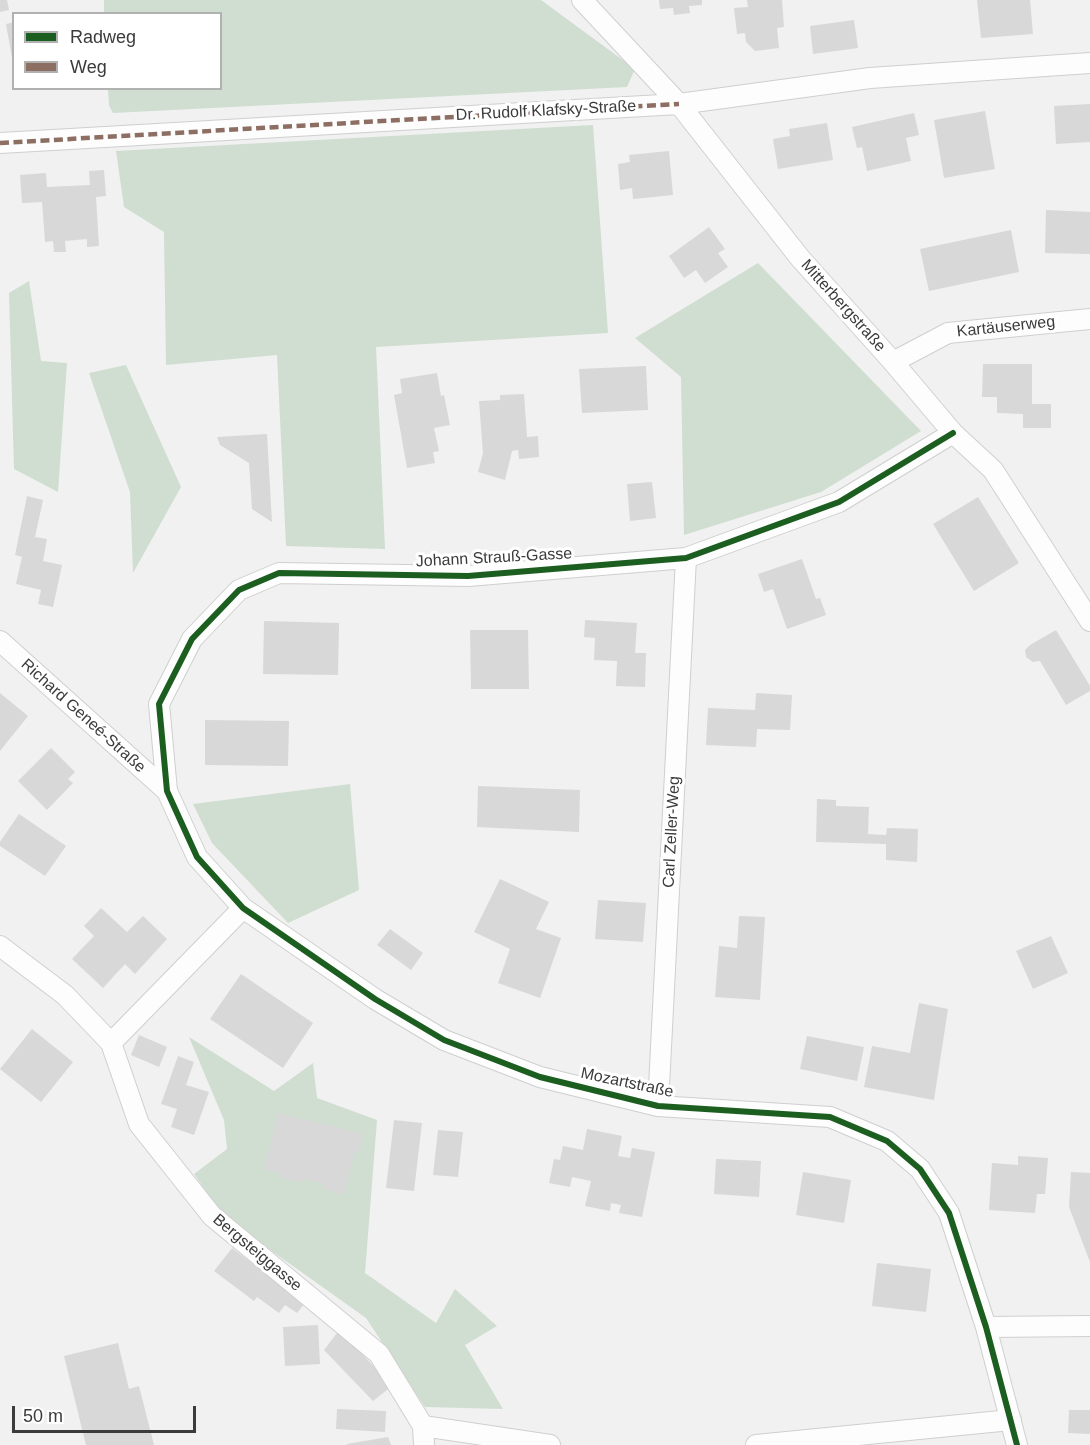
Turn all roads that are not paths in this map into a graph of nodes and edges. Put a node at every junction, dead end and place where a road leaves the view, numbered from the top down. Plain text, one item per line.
1 (582, 0) edge
2 (1090, 63) edge
3 (679, 104) junction
4 (0, 143) edge
5 (1090, 319) edge
6 (893, 362) junction
7 (953, 433) junction
8 (686, 558) junction
9 (1090, 621) edge
10 (0, 641) edge
11 (167, 791) junction
12 (243, 908) junction
13 (0, 946) edge
14 (111, 1043) junction
15 (658, 1106) junction
16 (1090, 1326) edge
17 (986, 1327) junction
18 (1011, 1420) junction
19 (424, 1435) edge
20 (550, 1445) edge
21 (756, 1445) edge
22 (1017, 1445) edge

1 - 3 street, Mitterbergstraße
2 - 3 street, Dr. Rudolf Klafsky-Straße
3 - 4 street, Dr. Rudolf Klafsky-Straße
3 - 6 street, Mitterbergstraße
5 - 6 street, Kartäuserweg
6 - 7 street, Mitterbergstraße
7 - 8 street, Johann Strauß-Gasse
7 - 9 street, Mitterbergstraße
8 - 11 street, Johann Strauß-Gasse
8 - 15 street, Carl Zeller-Weg
10 - 11 street, Richard Geneé-Straße
11 - 12 street, Mozartstraße
12 - 14 street
12 - 15 street, Mozartstraße
13 - 14 street, Bergsteiggasse
14 - 19 street, Bergsteiggasse
15 - 17 street, Mozartstraße
16 - 17 street
17 - 18 street, Mozartstraße
18 - 21 street
18 - 22 street, Mozartstraße
19 - 20 street

